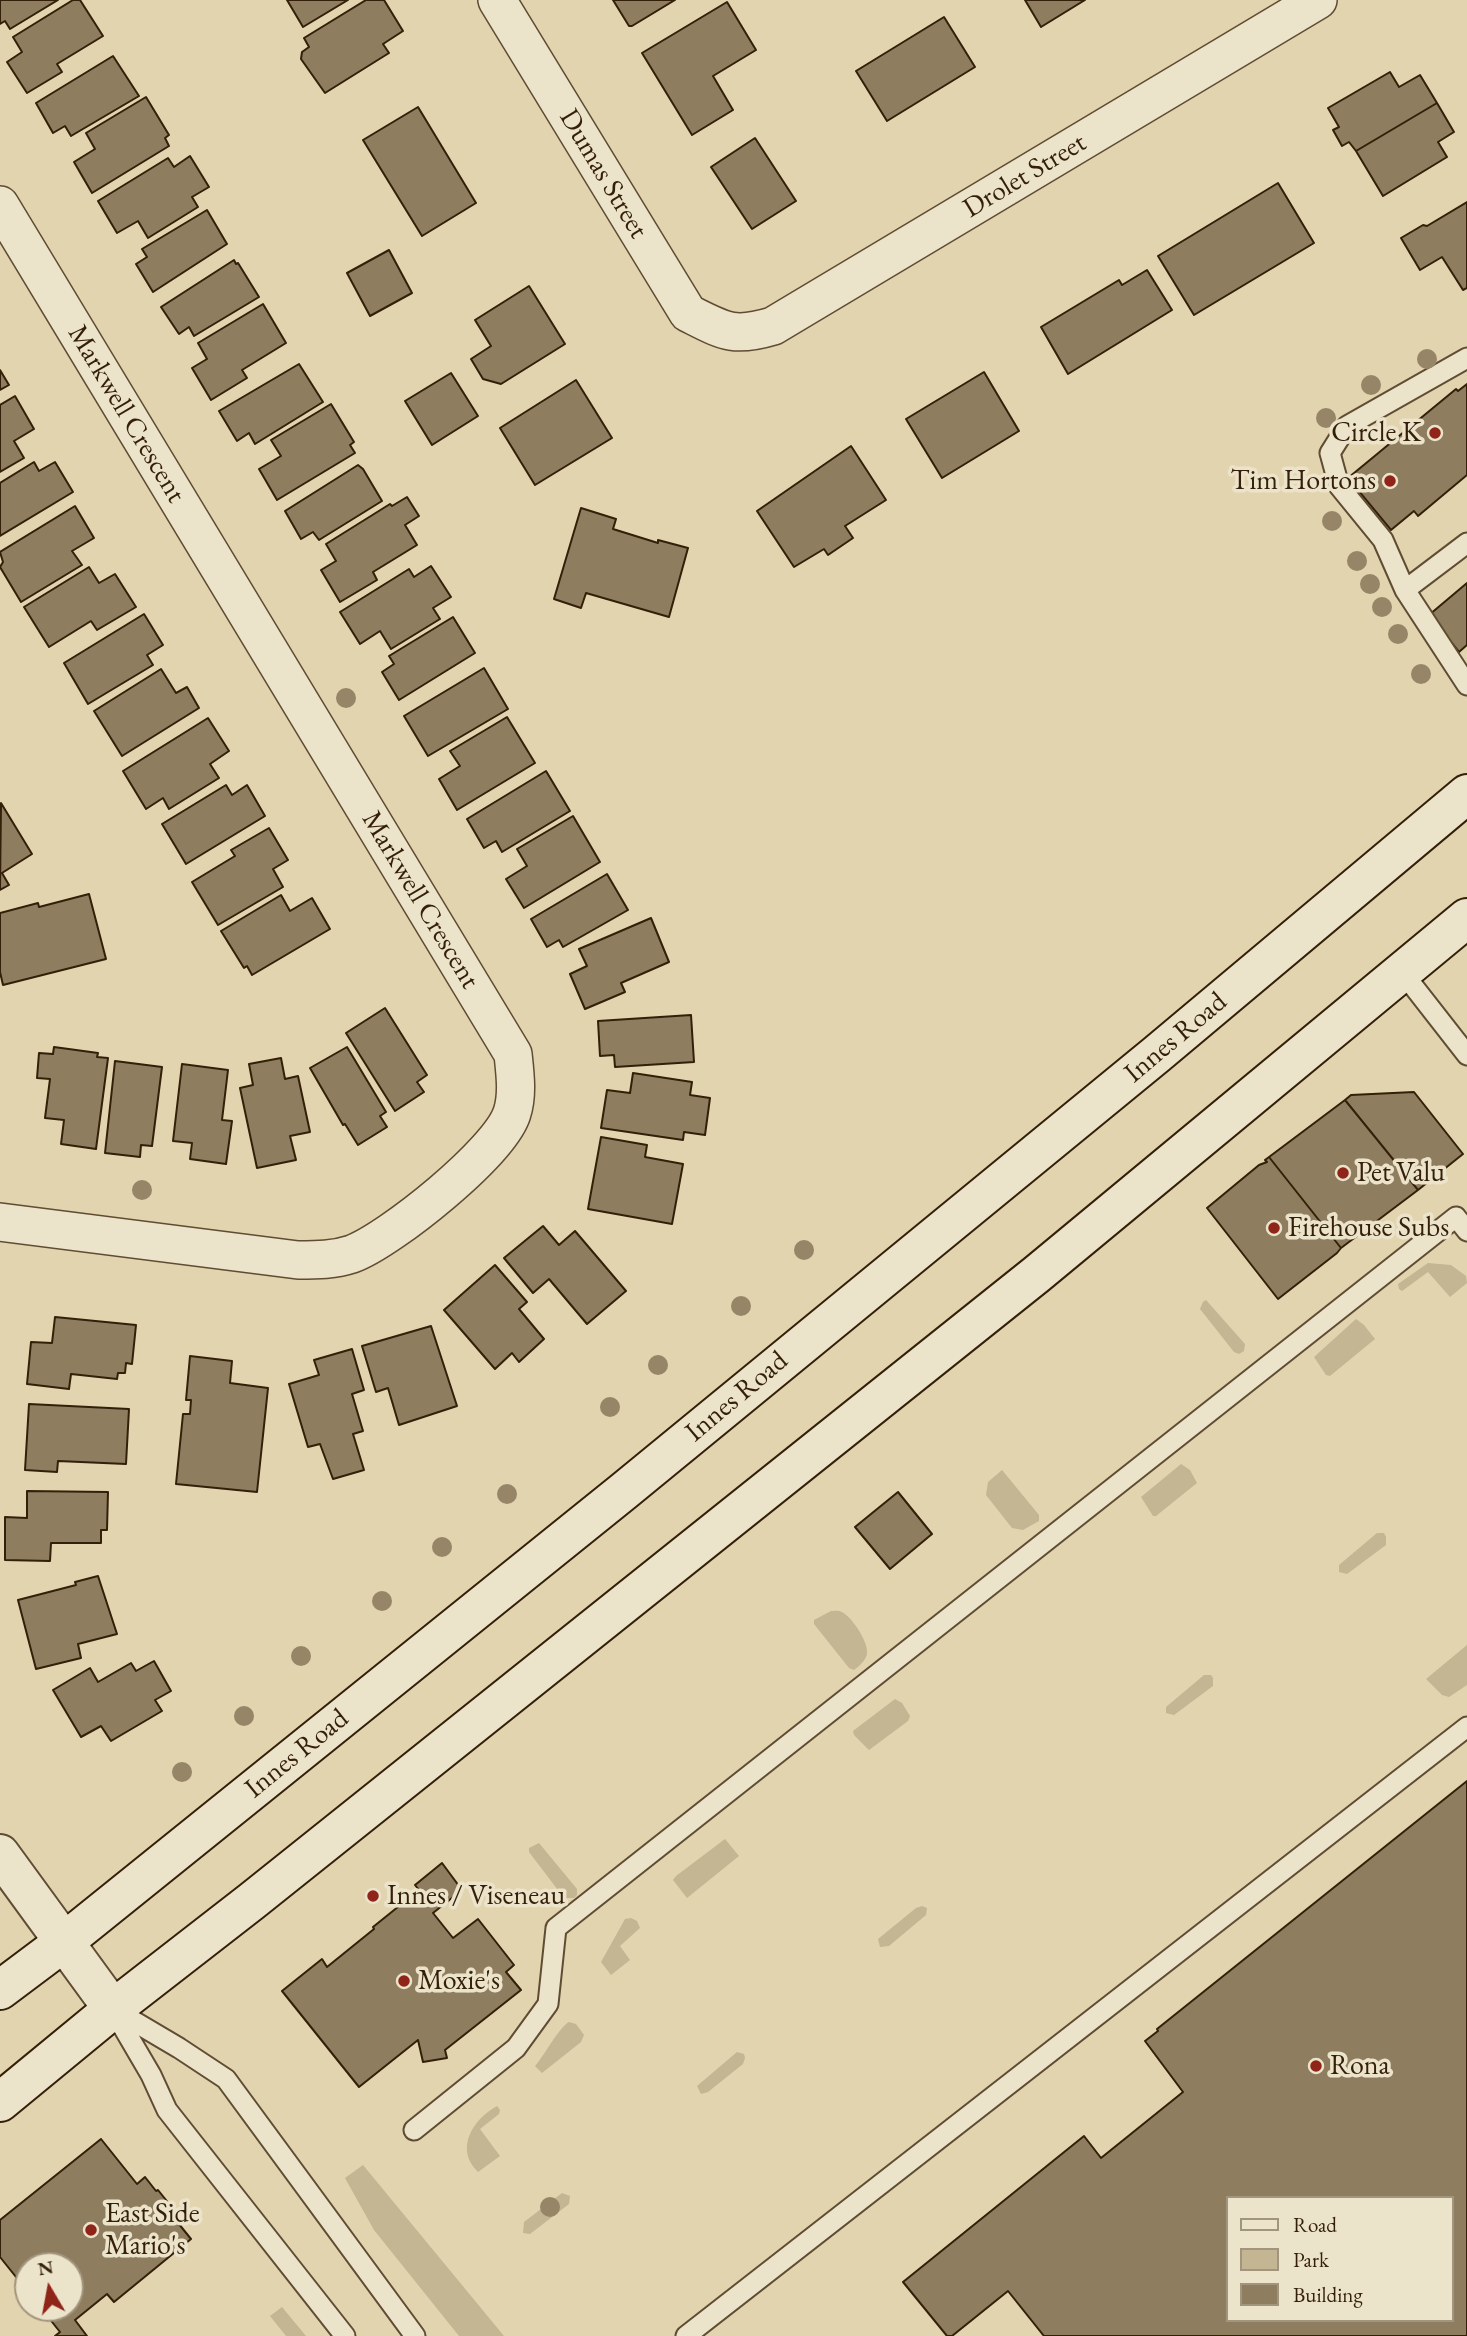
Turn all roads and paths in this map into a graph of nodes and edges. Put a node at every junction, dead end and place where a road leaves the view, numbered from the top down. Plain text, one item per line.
1 (497, 0) edge
2 (1318, 0) edge
3 (0, 205) edge
4 (726, 331) joint
5 (1467, 358) edge
6 (1467, 543) edge
7 (1405, 590) junction
8 (1465, 679) edge
9 (1467, 794) edge
10 (1467, 918) edge
11 (1403, 972) junction
12 (1467, 1055) edge
13 (0, 1222) edge
14 (1467, 1231) edge
15 (1467, 1727) edge
16 (0, 1854) edge
17 (64, 1942) junction
18 (0, 1990) edge
19 (113, 2009) junction
20 (0, 2102) edge
21 (414, 2130) dead end
22 (345, 2336) edge
23 (415, 2336) edge
24 (686, 2336) edge

1 - 4 street, Dumas Street
2 - 4 street, Drolet Street
3 - 13 street, Markwell Crescent
5 - 7 lane
6 - 7 lane
7 - 8 lane
9 - 17 main road, Innes Road
10 - 11 main road
11 - 12 lane
11 - 19 main road
14 - 21 lane
15 - 24 lane
16 - 17 main road
17 - 18 main road, Innes Road
17 - 19 main road
19 - 20 main road
19 - 22 lane
19 - 23 lane

